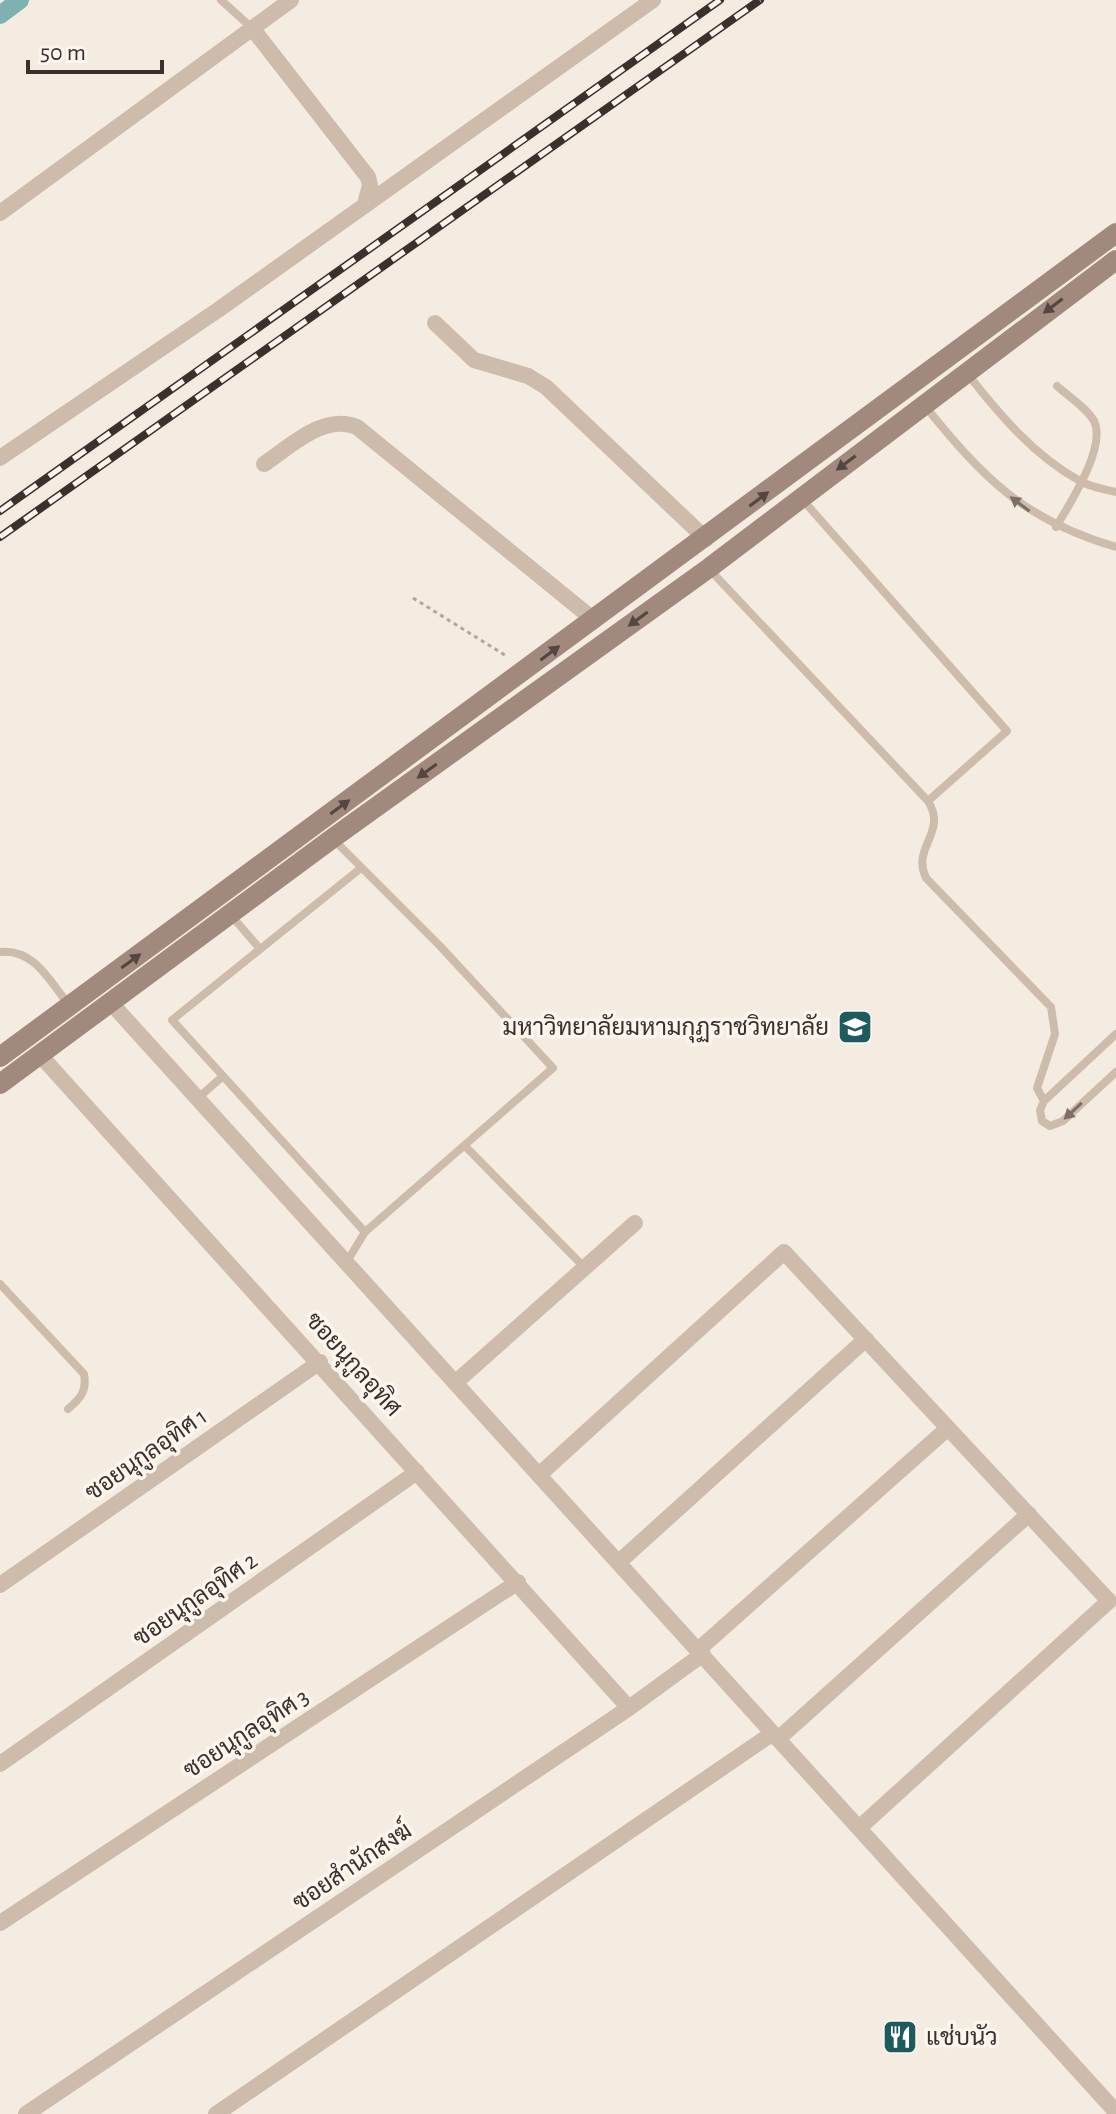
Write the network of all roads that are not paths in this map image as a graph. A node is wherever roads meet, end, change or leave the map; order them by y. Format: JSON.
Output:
{"nodes":[{"id":1,"x":221,"y":0,"type":"edge"},
{"id":2,"x":291,"y":0,"type":"edge"},
{"id":3,"x":653,"y":0,"type":"edge"},
{"id":4,"x":252,"y":28,"type":"junction"},
{"id":5,"x":365,"y":204,"type":"junction"},
{"id":6,"x":0,"y":213,"type":"edge"},
{"id":7,"x":1116,"y":233,"type":"edge"},
{"id":8,"x":1116,"y":260,"type":"edge"},
{"id":9,"x":435,"y":323,"type":"dead end"},
{"id":10,"x":959,"y":364,"type":"junction"},
{"id":11,"x":1057,"y":386,"type":"dead end"},
{"id":12,"x":909,"y":387,"type":"junction"},
{"id":13,"x":923,"y":404,"type":"junction"},
{"id":14,"x":0,"y":458,"type":"edge"},
{"id":15,"x":264,"y":464,"type":"dead end"},
{"id":16,"x":1082,"y":483,"type":"junction"},
{"id":17,"x":1116,"y":492,"type":"edge"},
{"id":18,"x":800,"y":498,"type":"junction"},
{"id":19,"x":1056,"y":527,"type":"junction"},
{"id":20,"x":706,"y":539,"type":"junction"},
{"id":21,"x":1116,"y":547,"type":"edge"},
{"id":22,"x":709,"y":568,"type":"junction"},
{"id":23,"x":594,"y":620,"type":"junction"},
{"id":24,"x":928,"y":801,"type":"junction"},
{"id":25,"x":333,"y":838,"type":"junction"},
{"id":26,"x":361,"y":868,"type":"junction"},
{"id":27,"x":230,"y":914,"type":"junction"},
{"id":28,"x":260,"y":949,"type":"junction"},
{"id":29,"x":0,"y":952,"type":"edge"},
{"id":30,"x":97,"y":985,"type":"junction"},
{"id":31,"x":111,"y":1003,"type":"junction"},
{"id":32,"x":70,"y":1005,"type":"junction"},
{"id":33,"x":1116,"y":1034,"type":"edge"},
{"id":34,"x":40,"y":1055,"type":"junction"},
{"id":35,"x":0,"y":1057,"type":"edge"},
{"id":36,"x":1116,"y":1072,"type":"edge"},
{"id":37,"x":223,"y":1076,"type":"junction"},
{"id":38,"x":0,"y":1084,"type":"edge"},
{"id":39,"x":197,"y":1099,"type":"junction"},
{"id":40,"x":1044,"y":1101,"type":"junction"},
{"id":41,"x":466,"y":1147,"type":"junction"},
{"id":42,"x":635,"y":1223,"type":"dead end"},
{"id":43,"x":365,"y":1232,"type":"junction"},
{"id":44,"x":346,"y":1263,"type":"junction"},
{"id":45,"x":585,"y":1268,"type":"junction"},
{"id":46,"x":0,"y":1284,"type":"edge"},
{"id":47,"x":866,"y":1339,"type":"junction"},
{"id":48,"x":320,"y":1362,"type":"junction"},
{"id":49,"x":455,"y":1383,"type":"junction"},
{"id":50,"x":68,"y":1409,"type":"dead end"},
{"id":51,"x":948,"y":1428,"type":"junction"},
{"id":52,"x":417,"y":1472,"type":"junction"},
{"id":53,"x":539,"y":1475,"type":"junction"},
{"id":54,"x":1029,"y":1514,"type":"junction"},
{"id":55,"x":619,"y":1562,"type":"junction"},
{"id":56,"x":518,"y":1582,"type":"junction"},
{"id":57,"x":0,"y":1585,"type":"edge"},
{"id":58,"x":700,"y":1652,"type":"junction"},
{"id":59,"x":629,"y":1708,"type":"junction"},
{"id":60,"x":776,"y":1736,"type":"junction"},
{"id":61,"x":0,"y":1764,"type":"edge"},
{"id":62,"x":859,"y":1828,"type":"junction"},
{"id":63,"x":0,"y":1923,"type":"edge"},
{"id":64,"x":1116,"y":2112,"type":"edge"},
{"id":65,"x":26,"y":2114,"type":"edge"},
{"id":66,"x":216,"y":2114,"type":"edge"}],
"edges":[{"from":1,"to":4,"type":"lane"},
{"from":2,"to":4,"type":"street"},
{"from":3,"to":5,"type":"street"},
{"from":4,"to":5,"type":"street"},
{"from":4,"to":6,"type":"street"},
{"from":5,"to":14,"type":"street"},
{"from":7,"to":10,"type":"main road"},
{"from":8,"to":10,"type":"main road","one_way":true},
{"from":9,"to":20,"type":"street"},
{"from":10,"to":12,"type":"main road"},
{"from":10,"to":13,"type":"main road"},
{"from":10,"to":16,"type":"lane"},
{"from":11,"to":16,"type":"lane"},
{"from":12,"to":13,"type":"main road"},
{"from":20,"to":12,"type":"main road","one_way":true},
{"from":13,"to":18,"type":"main road","one_way":true},
{"from":19,"to":13,"type":"lane","one_way":true},
{"from":15,"to":23,"type":"street"},
{"from":16,"to":17,"type":"lane"},
{"from":16,"to":19,"type":"lane"},
{"from":18,"to":22,"type":"main road"},
{"from":18,"to":24,"type":"lane"},
{"from":19,"to":21,"type":"lane"},
{"from":20,"to":23,"type":"main road"},
{"from":22,"to":24,"type":"lane"},
{"from":22,"to":25,"type":"main road","one_way":true},
{"from":30,"to":23,"type":"main road","one_way":true},
{"from":24,"to":40,"type":"lane"},
{"from":25,"to":26,"type":"lane"},
{"from":25,"to":27,"type":"main road"},
{"from":26,"to":28,"type":"lane"},
{"from":26,"to":41,"type":"lane"},
{"from":27,"to":28,"type":"lane"},
{"from":27,"to":31,"type":"main road"},
{"from":28,"to":37,"type":"lane"},
{"from":29,"to":32,"type":"lane"},
{"from":30,"to":31,"type":"main road"},
{"from":30,"to":32,"type":"main road"},
{"from":31,"to":34,"type":"main road"},
{"from":31,"to":39,"type":"street"},
{"from":32,"to":35,"type":"main road"},
{"from":33,"to":40,"type":"lane"},
{"from":34,"to":38,"type":"main road"},
{"from":34,"to":48,"type":"street","name":"ซอยนุกูลอุทิศ"},
{"from":36,"to":40,"type":"lane","one_way":true},
{"from":37,"to":39,"type":"lane"},
{"from":37,"to":43,"type":"lane"},
{"from":39,"to":44,"type":"street"},
{"from":41,"to":43,"type":"lane"},
{"from":41,"to":45,"type":"lane"},
{"from":42,"to":45,"type":"street"},
{"from":43,"to":44,"type":"lane"},
{"from":44,"to":49,"type":"street"},
{"from":45,"to":49,"type":"street"},
{"from":46,"to":50,"type":"lane"},
{"from":47,"to":51,"type":"street"},
{"from":47,"to":53,"type":"street"},
{"from":47,"to":55,"type":"street"},
{"from":48,"to":52,"type":"street","name":"ซอยนุกูลอุทิศ"},
{"from":48,"to":57,"type":"street","name":"ซอยนุกูลอุทิศ 1"},
{"from":49,"to":53,"type":"street"},
{"from":51,"to":54,"type":"street"},
{"from":51,"to":58,"type":"street","name":"ซอยสำนักสงฆ์"},
{"from":52,"to":56,"type":"street","name":"ซอยนุกูลอุทิศ"},
{"from":52,"to":61,"type":"street","name":"ซอยนุกูลอุทิศ 2"},
{"from":53,"to":55,"type":"street"},
{"from":54,"to":60,"type":"street"},
{"from":54,"to":62,"type":"street"},
{"from":55,"to":58,"type":"street"},
{"from":56,"to":59,"type":"street","name":"ซอยนุกูลอุทิศ"},
{"from":56,"to":63,"type":"street","name":"ซอยนุกูลอุทิศ 3"},
{"from":58,"to":59,"type":"street","name":"ซอยสำนักสงฆ์"},
{"from":58,"to":60,"type":"street"},
{"from":59,"to":65,"type":"street","name":"ซอยสำนักสงฆ์"},
{"from":60,"to":62,"type":"street"},
{"from":60,"to":66,"type":"street"},
{"from":62,"to":64,"type":"street"}]}
